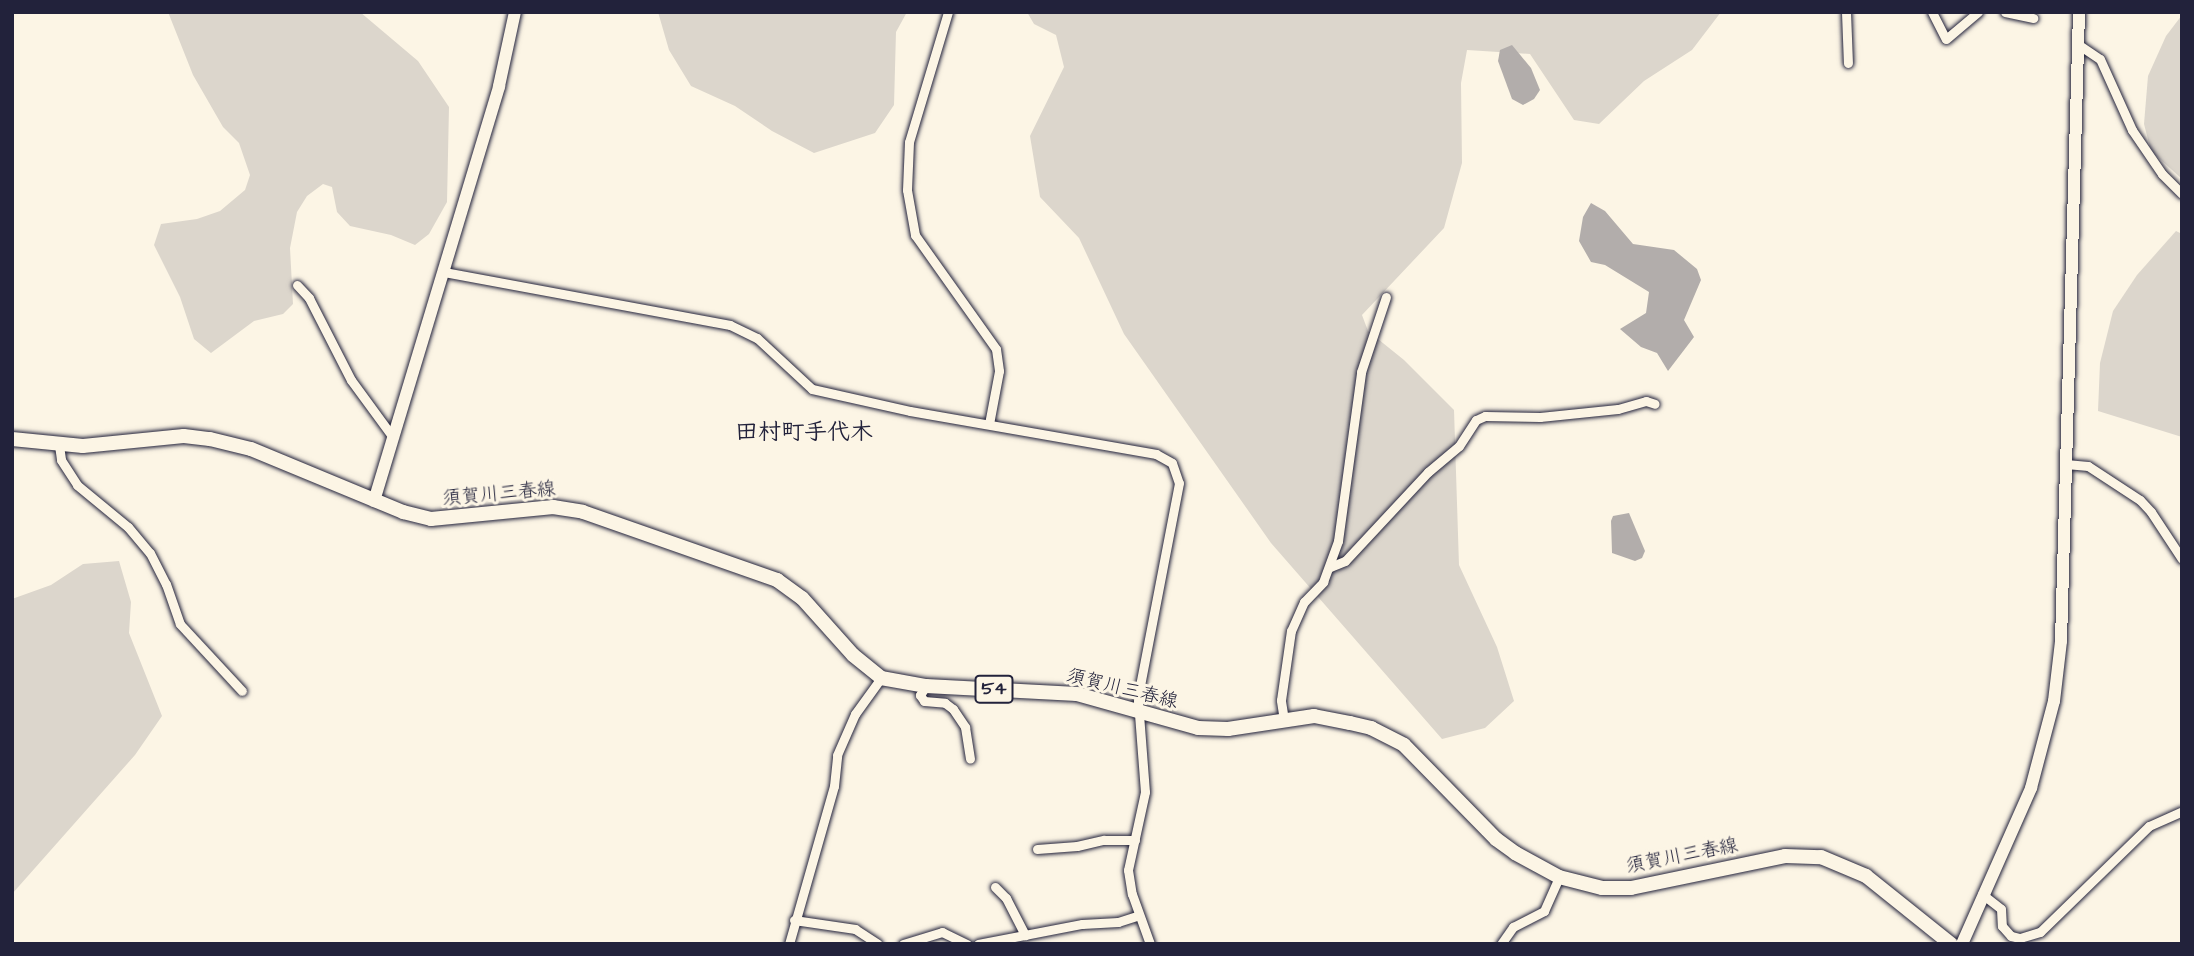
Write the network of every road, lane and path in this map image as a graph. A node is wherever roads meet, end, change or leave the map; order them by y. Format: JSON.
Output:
{"nodes":[{"id":1,"x":515,"y":12,"type":"edge"},
{"id":2,"x":948,"y":12,"type":"edge"},
{"id":3,"x":1846,"y":12,"type":"edge"},
{"id":4,"x":1931,"y":12,"type":"edge"},
{"id":5,"x":1978,"y":12,"type":"edge"},
{"id":6,"x":2005,"y":12,"type":"edge"},
{"id":7,"x":2079,"y":12,"type":"edge"},
{"id":8,"x":2033,"y":18,"type":"dead end"},
{"id":9,"x":2079,"y":45,"type":"junction"},
{"id":10,"x":1849,"y":63,"type":"dead end"},
{"id":11,"x":2182,"y":194,"type":"edge"},
{"id":12,"x":444,"y":272,"type":"junction"},
{"id":13,"x":297,"y":285,"type":"dead end"},
{"id":14,"x":1386,"y":297,"type":"dead end"},
{"id":15,"x":1655,"y":404,"type":"dead end"},
{"id":16,"x":989,"y":425,"type":"junction"},
{"id":17,"x":392,"y":436,"type":"junction"},
{"id":18,"x":12,"y":439,"type":"edge"},
{"id":19,"x":58,"y":445,"type":"junction"},
{"id":20,"x":2066,"y":464,"type":"junction"},
{"id":21,"x":374,"y":500,"type":"junction"},
{"id":22,"x":2182,"y":559,"type":"edge"},
{"id":23,"x":1330,"y":568,"type":"junction"},
{"id":24,"x":881,"y":678,"type":"junction"},
{"id":25,"x":926,"y":686,"type":"junction"},
{"id":26,"x":242,"y":691,"type":"dead end"},
{"id":27,"x":1139,"y":712,"type":"junction"},
{"id":28,"x":1284,"y":720,"type":"junction"},
{"id":29,"x":970,"y":759,"type":"dead end"},
{"id":30,"x":2182,"y":811,"type":"edge"},
{"id":31,"x":1135,"y":840,"type":"junction"},
{"id":32,"x":1037,"y":849,"type":"dead end"},
{"id":33,"x":1559,"y":877,"type":"junction"},
{"id":34,"x":995,"y":887,"type":"dead end"},
{"id":35,"x":1982,"y":894,"type":"junction"},
{"id":36,"x":1139,"y":915,"type":"junction"},
{"id":37,"x":794,"y":920,"type":"junction"},
{"id":38,"x":1028,"y":934,"type":"junction"},
{"id":39,"x":789,"y":944,"type":"edge"},
{"id":40,"x":878,"y":944,"type":"edge"},
{"id":41,"x":903,"y":944,"type":"edge"},
{"id":42,"x":967,"y":944,"type":"edge"},
{"id":43,"x":978,"y":944,"type":"edge"},
{"id":44,"x":1037,"y":944,"type":"edge"},
{"id":45,"x":1150,"y":944,"type":"edge"},
{"id":46,"x":1501,"y":944,"type":"edge"},
{"id":47,"x":1951,"y":944,"type":"edge"},
{"id":48,"x":1962,"y":944,"type":"edge"}],
"edges":[{"from":1,"to":12,"type":"street"},
{"from":2,"to":16,"type":"street"},
{"from":3,"to":10,"type":"street"},
{"from":4,"to":5,"type":"street"},
{"from":6,"to":8,"type":"street"},
{"from":7,"to":9,"type":"street"},
{"from":9,"to":11,"type":"street"},
{"from":9,"to":20,"type":"street"},
{"from":12,"to":16,"type":"street"},
{"from":12,"to":17,"type":"street"},
{"from":13,"to":17,"type":"street"},
{"from":14,"to":23,"type":"street"},
{"from":15,"to":23,"type":"street"},
{"from":16,"to":27,"type":"street"},
{"from":17,"to":21,"type":"street"},
{"from":18,"to":19,"type":"main road","name":"須賀川三春線","number":"54"},
{"from":19,"to":21,"type":"main road","name":"須賀川三春線","number":"54"},
{"from":19,"to":26,"type":"street"},
{"from":20,"to":22,"type":"street"},
{"from":20,"to":35,"type":"street"},
{"from":21,"to":24,"type":"main road","name":"須賀川三春線","number":"54"},
{"from":23,"to":28,"type":"street"},
{"from":24,"to":25,"type":"main road","name":"須賀川三春線","number":"54"},
{"from":24,"to":37,"type":"street"},
{"from":25,"to":27,"type":"main road","name":"須賀川三春線","number":"54"},
{"from":25,"to":29,"type":"street"},
{"from":27,"to":28,"type":"main road","name":"須賀川三春線","number":"54"},
{"from":27,"to":31,"type":"street"},
{"from":28,"to":33,"type":"main road","name":"須賀川三春線","number":"54"},
{"from":30,"to":35,"type":"street"},
{"from":31,"to":32,"type":"street"},
{"from":31,"to":36,"type":"street"},
{"from":33,"to":46,"type":"street"},
{"from":33,"to":47,"type":"main road","name":"須賀川三春線","number":"54"},
{"from":34,"to":38,"type":"street"},
{"from":35,"to":48,"type":"street"},
{"from":36,"to":38,"type":"street"},
{"from":36,"to":45,"type":"street"},
{"from":37,"to":39,"type":"street"},
{"from":37,"to":40,"type":"street"},
{"from":38,"to":43,"type":"street"},
{"from":38,"to":44,"type":"street"},
{"from":41,"to":42,"type":"street"}]}
